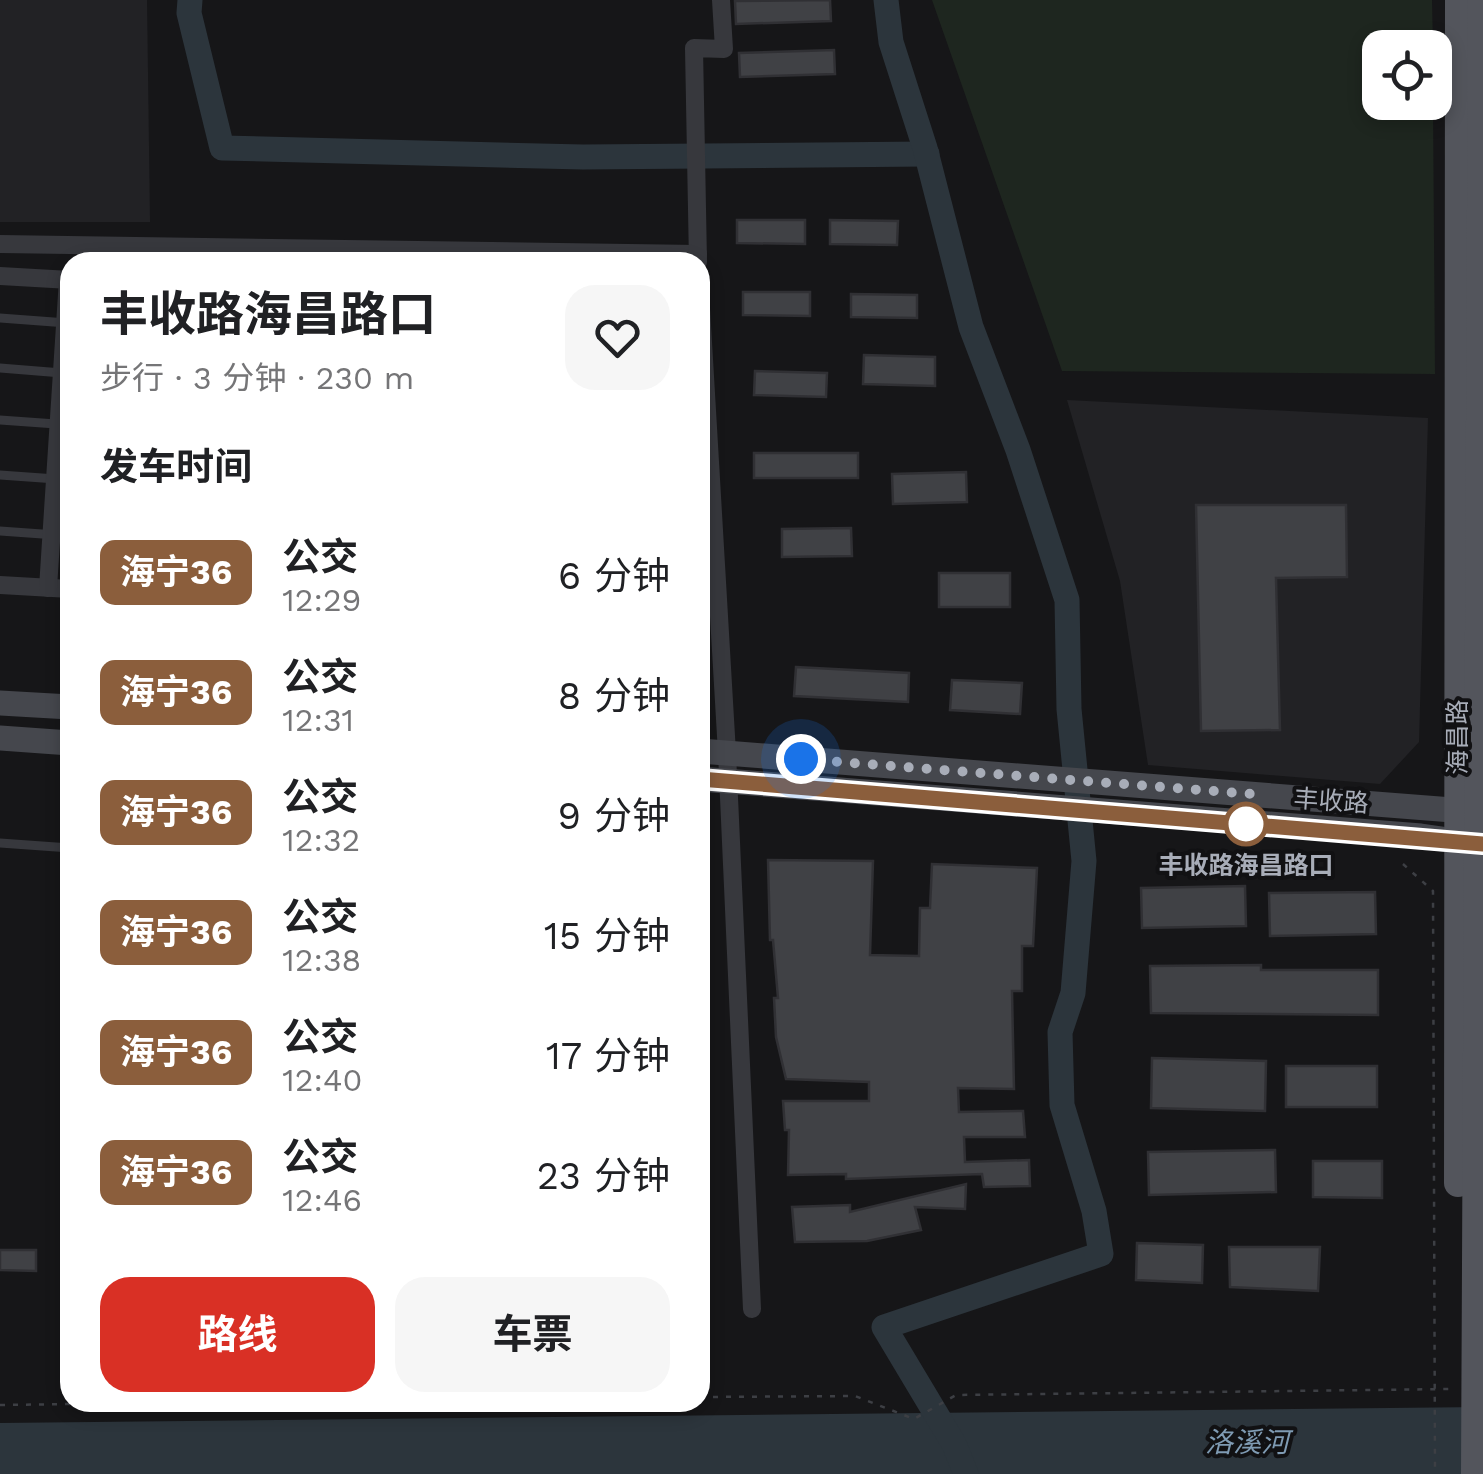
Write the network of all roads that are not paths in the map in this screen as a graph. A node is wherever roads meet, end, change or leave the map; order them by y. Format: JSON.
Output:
{"nodes":[{"id":1,"x":721,"y":0,"type":"edge"},
{"id":2,"x":1459,"y":0,"type":"edge"},
{"id":3,"x":1482,"y":0,"type":"edge"},
{"id":4,"x":0,"y":244,"type":"edge"},
{"id":5,"x":179,"y":252,"type":"edge"},
{"id":6,"x":698,"y":252,"type":"edge"},
{"id":7,"x":0,"y":276,"type":"edge"},
{"id":8,"x":60,"y":279,"type":"edge"},
{"id":9,"x":0,"y":318,"type":"edge"},
{"id":10,"x":60,"y":322,"type":"edge"},
{"id":11,"x":0,"y":368,"type":"edge"},
{"id":12,"x":60,"y":373,"type":"edge"},
{"id":13,"x":0,"y":420,"type":"edge"},
{"id":14,"x":60,"y":425,"type":"edge"},
{"id":15,"x":0,"y":476,"type":"edge"},
{"id":16,"x":60,"y":479,"type":"edge"},
{"id":17,"x":0,"y":531,"type":"edge"},
{"id":18,"x":60,"y":535,"type":"edge"},
{"id":19,"x":710,"y":535,"type":"edge"},
{"id":20,"x":60,"y":539,"type":"edge"},
{"id":21,"x":0,"y":585,"type":"edge"},
{"id":22,"x":48,"y":588,"type":"junction"},
{"id":23,"x":60,"y":589,"type":"edge"},
{"id":24,"x":0,"y":703,"type":"edge"},
{"id":25,"x":60,"y":706,"type":"edge"},
{"id":26,"x":0,"y":738,"type":"edge"},
{"id":27,"x":60,"y":742,"type":"edge"},
{"id":28,"x":710,"y":752,"type":"edge"},
{"id":29,"x":727,"y":754,"type":"junction"},
{"id":30,"x":710,"y":779,"type":"edge"},
{"id":31,"x":728,"y":780,"type":"junction"},
{"id":32,"x":1473,"y":812,"type":"edge"},
{"id":33,"x":0,"y":842,"type":"edge"},
{"id":34,"x":1473,"y":844,"type":"edge"},
{"id":35,"x":60,"y":847,"type":"edge"},
{"id":36,"x":1480,"y":1103,"type":"edge"},
{"id":37,"x":752,"y":1309,"type":"dead end"},
{"id":38,"x":1466,"y":1328,"type":"junction"},
{"id":39,"x":1458,"y":1474,"type":"edge"},
{"id":40,"x":1475,"y":1474,"type":"edge"}],
"edges":[{"from":1,"to":6,"type":"street"},
{"from":2,"to":32,"type":"main road","name":"海昌路"},
{"from":3,"to":32,"type":"main road","name":"海昌路"},
{"from":4,"to":5,"type":"street"},
{"from":7,"to":8,"type":"street"},
{"from":9,"to":10,"type":"lane"},
{"from":11,"to":12,"type":"lane"},
{"from":13,"to":14,"type":"lane"},
{"from":15,"to":16,"type":"lane"},
{"from":17,"to":18,"type":"lane"},
{"from":19,"to":29,"type":"street"},
{"from":20,"to":22,"type":"street"},
{"from":21,"to":22,"type":"street"},
{"from":22,"to":23,"type":"street"},
{"from":24,"to":25,"type":"main road"},
{"from":26,"to":27,"type":"main road"},
{"from":28,"to":29,"type":"main road","name":"丰收路"},
{"from":29,"to":31,"type":"street"},
{"from":29,"to":32,"type":"main road","name":"丰收路"},
{"from":30,"to":31,"type":"main road","name":"丰收路"},
{"from":31,"to":34,"type":"main road","name":"丰收路"},
{"from":31,"to":37,"type":"street"},
{"from":32,"to":34,"type":"main road","name":"海昌路"},
{"from":33,"to":35,"type":"lane"},
{"from":34,"to":36,"type":"main road","name":"海昌路"},
{"from":34,"to":38,"type":"main road","name":"海昌路"},
{"from":36,"to":38,"type":"main road","name":"海昌路"},
{"from":38,"to":39,"type":"main road","name":"海昌路"},
{"from":38,"to":40,"type":"main road","name":"海昌路"}]}
